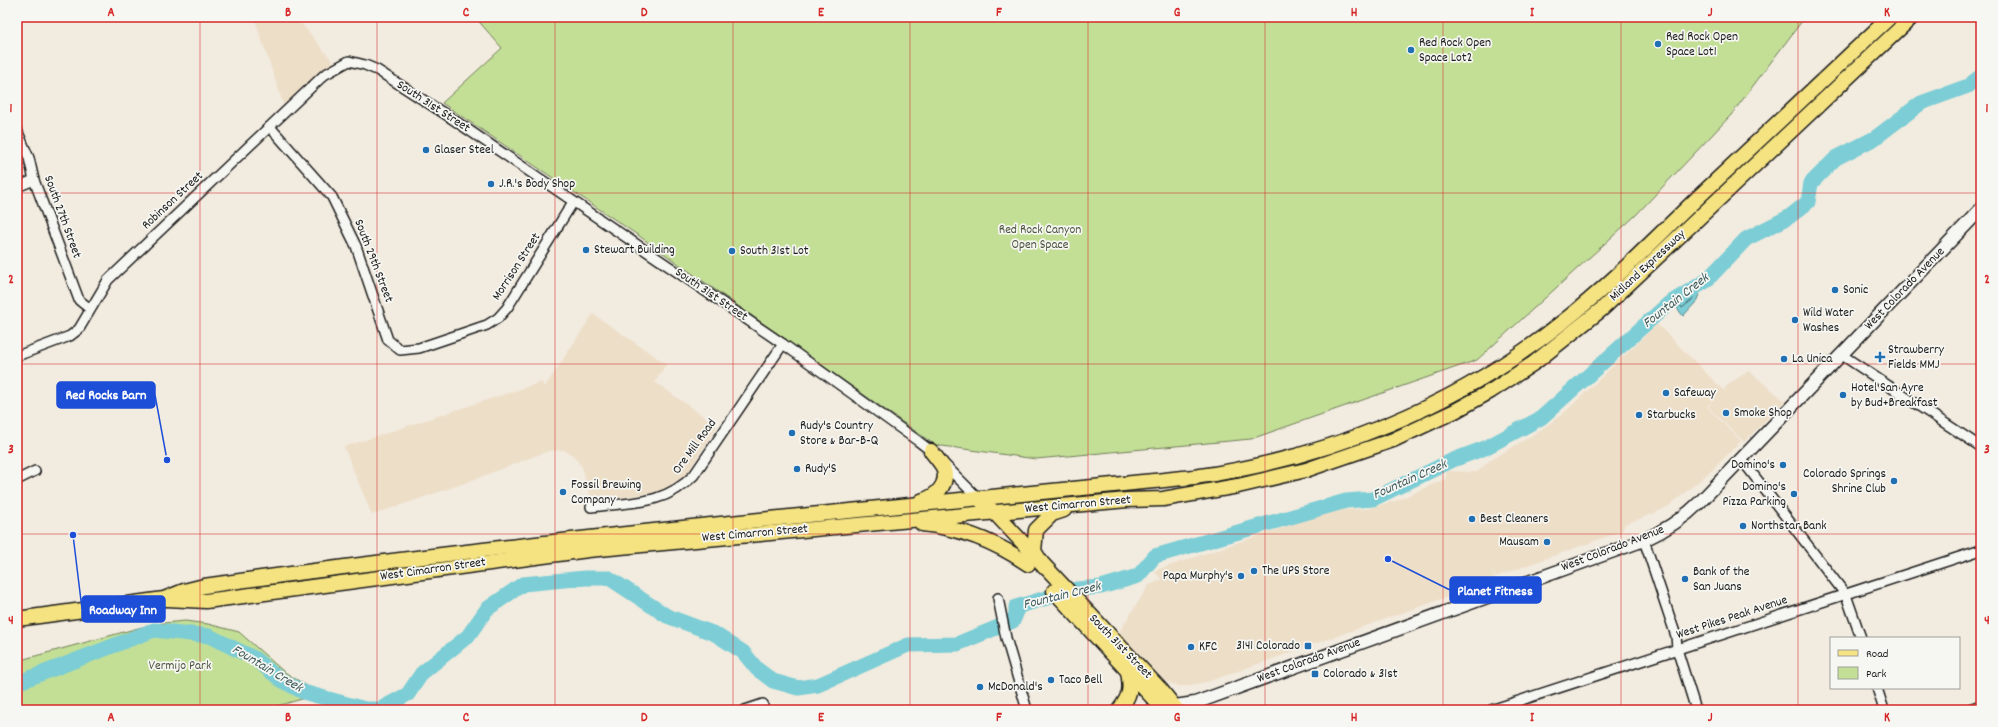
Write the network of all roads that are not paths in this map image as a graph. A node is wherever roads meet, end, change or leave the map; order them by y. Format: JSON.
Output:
{"nodes":[{"id":1,"x":1890,"y":17,"type":"edge"},
{"id":2,"x":1912,"y":17,"type":"edge"},
{"id":3,"x":349,"y":61,"type":"joint"},
{"id":4,"x":270,"y":127,"type":"junction"},
{"id":5,"x":17,"y":130,"type":"edge"},
{"id":6,"x":34,"y":180,"type":"junction"},
{"id":7,"x":17,"y":187,"type":"edge"},
{"id":8,"x":573,"y":202,"type":"junction"},
{"id":9,"x":1981,"y":209,"type":"edge"},
{"id":10,"x":90,"y":309,"type":"junction"},
{"id":11,"x":783,"y":344,"type":"junction"},
{"id":12,"x":400,"y":350,"type":"joint"},
{"id":13,"x":1842,"y":355,"type":"junction"},
{"id":14,"x":17,"y":356,"type":"edge"},
{"id":15,"x":1338,"y":443,"type":"joint"},
{"id":16,"x":1981,"y":447,"type":"edge"},
{"id":17,"x":931,"y":451,"type":"junction"},
{"id":18,"x":1344,"y":458,"type":"joint"},
{"id":19,"x":1742,"y":460,"type":"junction"},
{"id":20,"x":35,"y":471,"type":"dead end"},
{"id":21,"x":17,"y":480,"type":"edge"},
{"id":22,"x":978,"y":498,"type":"junction"},
{"id":23,"x":1127,"y":500,"type":"junction"},
{"id":24,"x":910,"y":505,"type":"junction"},
{"id":25,"x":590,"y":507,"type":"dead end"},
{"id":26,"x":988,"y":512,"type":"junction"},
{"id":27,"x":894,"y":521,"type":"junction"},
{"id":28,"x":1644,"y":540,"type":"junction"},
{"id":29,"x":1981,"y":550,"type":"edge"},
{"id":30,"x":1028,"y":564,"type":"junction"},
{"id":31,"x":1044,"y":567,"type":"junction"},
{"id":32,"x":1051,"y":581,"type":"junction"},
{"id":33,"x":1846,"y":595,"type":"junction"},
{"id":34,"x":164,"y":598,"type":"junction"},
{"id":35,"x":998,"y":598,"type":"dead end"},
{"id":36,"x":1076,"y":607,"type":"junction"},
{"id":37,"x":17,"y":619,"type":"edge"},
{"id":38,"x":1861,"y":637,"type":"edge"},
{"id":39,"x":1677,"y":649,"type":"junction"},
{"id":40,"x":1128,"y":671,"type":"junction"},
{"id":41,"x":1877,"y":689,"type":"edge"},
{"id":42,"x":763,"y":704,"type":"dead end"},
{"id":43,"x":1981,"y":705,"type":"edge"},
{"id":44,"x":1168,"y":709,"type":"edge"},
{"id":45,"x":745,"y":710,"type":"edge"},
{"id":46,"x":1028,"y":710,"type":"edge"},
{"id":47,"x":1119,"y":710,"type":"edge"},
{"id":48,"x":1491,"y":710,"type":"edge"},
{"id":49,"x":1696,"y":710,"type":"edge"},
{"id":50,"x":1884,"y":710,"type":"edge"},
{"id":51,"x":1967,"y":710,"type":"edge"}],
"edges":[{"from":1,"to":15,"type":"main road","name":"Midland Expressway"},
{"from":2,"to":18,"type":"main road","name":"Midland Expressway"},
{"from":3,"to":4,"type":"street","name":"Robinson Street"},
{"from":3,"to":8,"type":"street","name":"South 31st Street"},
{"from":4,"to":10,"type":"street","name":"Robinson Street"},
{"from":4,"to":12,"type":"street","name":"South 29th Street"},
{"from":5,"to":6,"type":"street","name":"South 27th Street"},
{"from":6,"to":7,"type":"street"},
{"from":6,"to":10,"type":"street","name":"South 27th Street"},
{"from":8,"to":11,"type":"street","name":"South 31st Street"},
{"from":8,"to":12,"type":"street","name":"Morrison Street"},
{"from":9,"to":13,"type":"main road","name":"West Colorado Avenue"},
{"from":10,"to":14,"type":"street","name":"Robinson Street"},
{"from":11,"to":17,"type":"street","name":"South 31st Street"},
{"from":11,"to":25,"type":"street","name":"Ore Mill Road"},
{"from":13,"to":16,"type":"street"},
{"from":13,"to":19,"type":"main road","name":"West Colorado Avenue"},
{"from":15,"to":22,"type":"main road","name":"West Cimarron Street"},
{"from":17,"to":22,"type":"street","name":"South 31st Street"},
{"from":17,"to":24,"type":"main road"},
{"from":18,"to":23,"type":"main road","name":"West Cimarron Street"},
{"from":19,"to":28,"type":"main road","name":"West Colorado Avenue"},
{"from":19,"to":33,"type":"street"},
{"from":20,"to":21,"type":"street"},
{"from":22,"to":24,"type":"main road","name":"West Cimarron Street"},
{"from":22,"to":26,"type":"main road","name":"South 31st Street"},
{"from":23,"to":26,"type":"main road","name":"West Cimarron Street"},
{"from":23,"to":31,"type":"main road"},
{"from":24,"to":34,"type":"main road","name":"West Cimarron Street"},
{"from":26,"to":27,"type":"main road","name":"West Cimarron Street"},
{"from":26,"to":30,"type":"main road","name":"South 31st Street"},
{"from":26,"to":31,"type":"main road","name":"South 31st Street"},
{"from":27,"to":30,"type":"main road"},
{"from":27,"to":34,"type":"main road","name":"West Cimarron Street"},
{"from":28,"to":39,"type":"street"},
{"from":28,"to":44,"type":"main road","name":"West Colorado Avenue"},
{"from":29,"to":33,"type":"street","name":"West Pikes Peak Avenue"},
{"from":30,"to":32,"type":"main road","name":"South 31st Street"},
{"from":31,"to":32,"type":"main road","name":"South 31st Street"},
{"from":32,"to":36,"type":"main road","name":"South 31st Street"},
{"from":33,"to":38,"type":"street"},
{"from":33,"to":39,"type":"street","name":"West Pikes Peak Avenue"},
{"from":34,"to":37,"type":"main road","name":"West Cimarron Street"},
{"from":35,"to":46,"type":"street"},
{"from":36,"to":40,"type":"main road","name":"South 31st Street"},
{"from":36,"to":44,"type":"main road","name":"South 31st Street"},
{"from":39,"to":48,"type":"street","name":"West Pikes Peak Avenue"},
{"from":39,"to":49,"type":"street"},
{"from":40,"to":44,"type":"main road","name":"South 31st Street"},
{"from":40,"to":47,"type":"main road"},
{"from":41,"to":50,"type":"street"},
{"from":42,"to":45,"type":"street"},
{"from":43,"to":51,"type":"street"}]}
